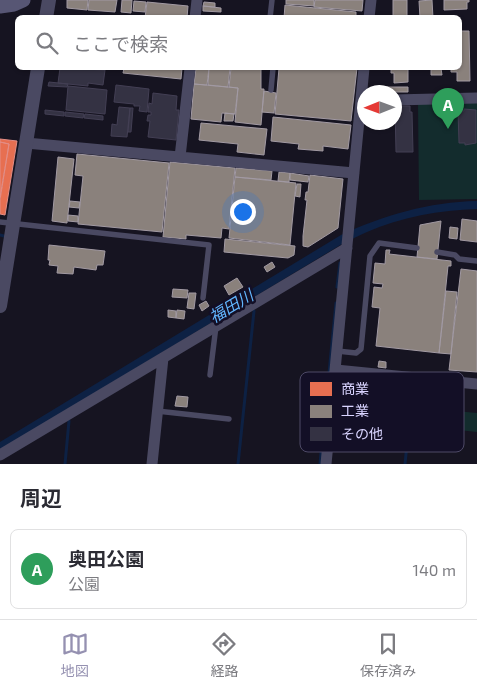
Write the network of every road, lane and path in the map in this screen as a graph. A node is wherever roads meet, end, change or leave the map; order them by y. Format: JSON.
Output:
{"nodes":[{"id":1,"x":23,"y":0,"type":"edge"},
{"id":2,"x":48,"y":0,"type":"edge"},
{"id":3,"x":197,"y":0,"type":"edge"},
{"id":4,"x":272,"y":0,"type":"edge"},
{"id":5,"x":371,"y":0,"type":"edge"},
{"id":6,"x":0,"y":6,"type":"edge"},
{"id":7,"x":46,"y":15,"type":"edge"},
{"id":8,"x":196,"y":15,"type":"edge"},
{"id":9,"x":270,"y":15,"type":"edge"},
{"id":10,"x":369,"y":15,"type":"edge"},
{"id":11,"x":38,"y":70,"type":"edge"},
{"id":12,"x":190,"y":70,"type":"edge"},
{"id":13,"x":272,"y":70,"type":"edge"},
{"id":14,"x":364,"y":70,"type":"edge"},
{"id":15,"x":363,"y":85,"type":"edge"},
{"id":16,"x":271,"y":90,"type":"dead end"},
{"id":17,"x":477,"y":98,"type":"edge"},
{"id":18,"x":402,"y":100,"type":"edge"},
{"id":19,"x":359,"y":130,"type":"edge"},
{"id":20,"x":26,"y":143,"type":"junction"},
{"id":21,"x":180,"y":157,"type":"junction"},
{"id":22,"x":354,"y":173,"type":"junction"},
{"id":23,"x":7,"y":223,"type":"edge"},
{"id":24,"x":347,"y":247,"type":"junction"},
{"id":25,"x":417,"y":248,"type":"dead end"},
{"id":26,"x":437,"y":252,"type":"dead end"},
{"id":27,"x":477,"y":261,"type":"edge"},
{"id":28,"x":3,"y":266,"type":"edge"},
{"id":29,"x":203,"y":298,"type":"dead end"},
{"id":30,"x":0,"y":306,"type":"edge"},
{"id":31,"x":216,"y":326,"type":"junction"},
{"id":32,"x":338,"y":351,"type":"junction"},
{"id":33,"x":163,"y":358,"type":"junction"},
{"id":34,"x":336,"y":370,"type":"joint"},
{"id":35,"x":356,"y":372,"type":"edge"},
{"id":36,"x":210,"y":375,"type":"dead end"},
{"id":37,"x":464,"y":383,"type":"edge"},
{"id":38,"x":477,"y":384,"type":"edge"},
{"id":39,"x":157,"y":411,"type":"junction"},
{"id":40,"x":228,"y":419,"type":"dead end"},
{"id":41,"x":0,"y":455,"type":"edge"},
{"id":42,"x":152,"y":464,"type":"edge"}],
"edges":[{"from":1,"to":6,"type":"main road"},
{"from":2,"to":7,"type":"street"},
{"from":3,"to":8,"type":"street"},
{"from":4,"to":9,"type":"lane"},
{"from":5,"to":10,"type":"street"},
{"from":11,"to":20,"type":"street"},
{"from":12,"to":21,"type":"street"},
{"from":13,"to":16,"type":"lane"},
{"from":14,"to":15,"type":"street"},
{"from":17,"to":18,"type":"street"},
{"from":19,"to":22,"type":"street"},
{"from":20,"to":21,"type":"street"},
{"from":20,"to":23,"type":"street"},
{"from":21,"to":22,"type":"street"},
{"from":22,"to":24,"type":"street"},
{"from":23,"to":28,"type":"street"},
{"from":23,"to":29,"type":"lane"},
{"from":24,"to":31,"type":"street"},
{"from":24,"to":32,"type":"street"},
{"from":25,"to":32,"type":"lane"},
{"from":26,"to":27,"type":"lane"},
{"from":28,"to":30,"type":"street"},
{"from":31,"to":33,"type":"street"},
{"from":31,"to":36,"type":"lane"},
{"from":32,"to":34,"type":"street"},
{"from":33,"to":39,"type":"street"},
{"from":33,"to":41,"type":"street"},
{"from":34,"to":35,"type":"street"},
{"from":37,"to":38,"type":"street"},
{"from":39,"to":40,"type":"lane"},
{"from":39,"to":42,"type":"street"}]}
